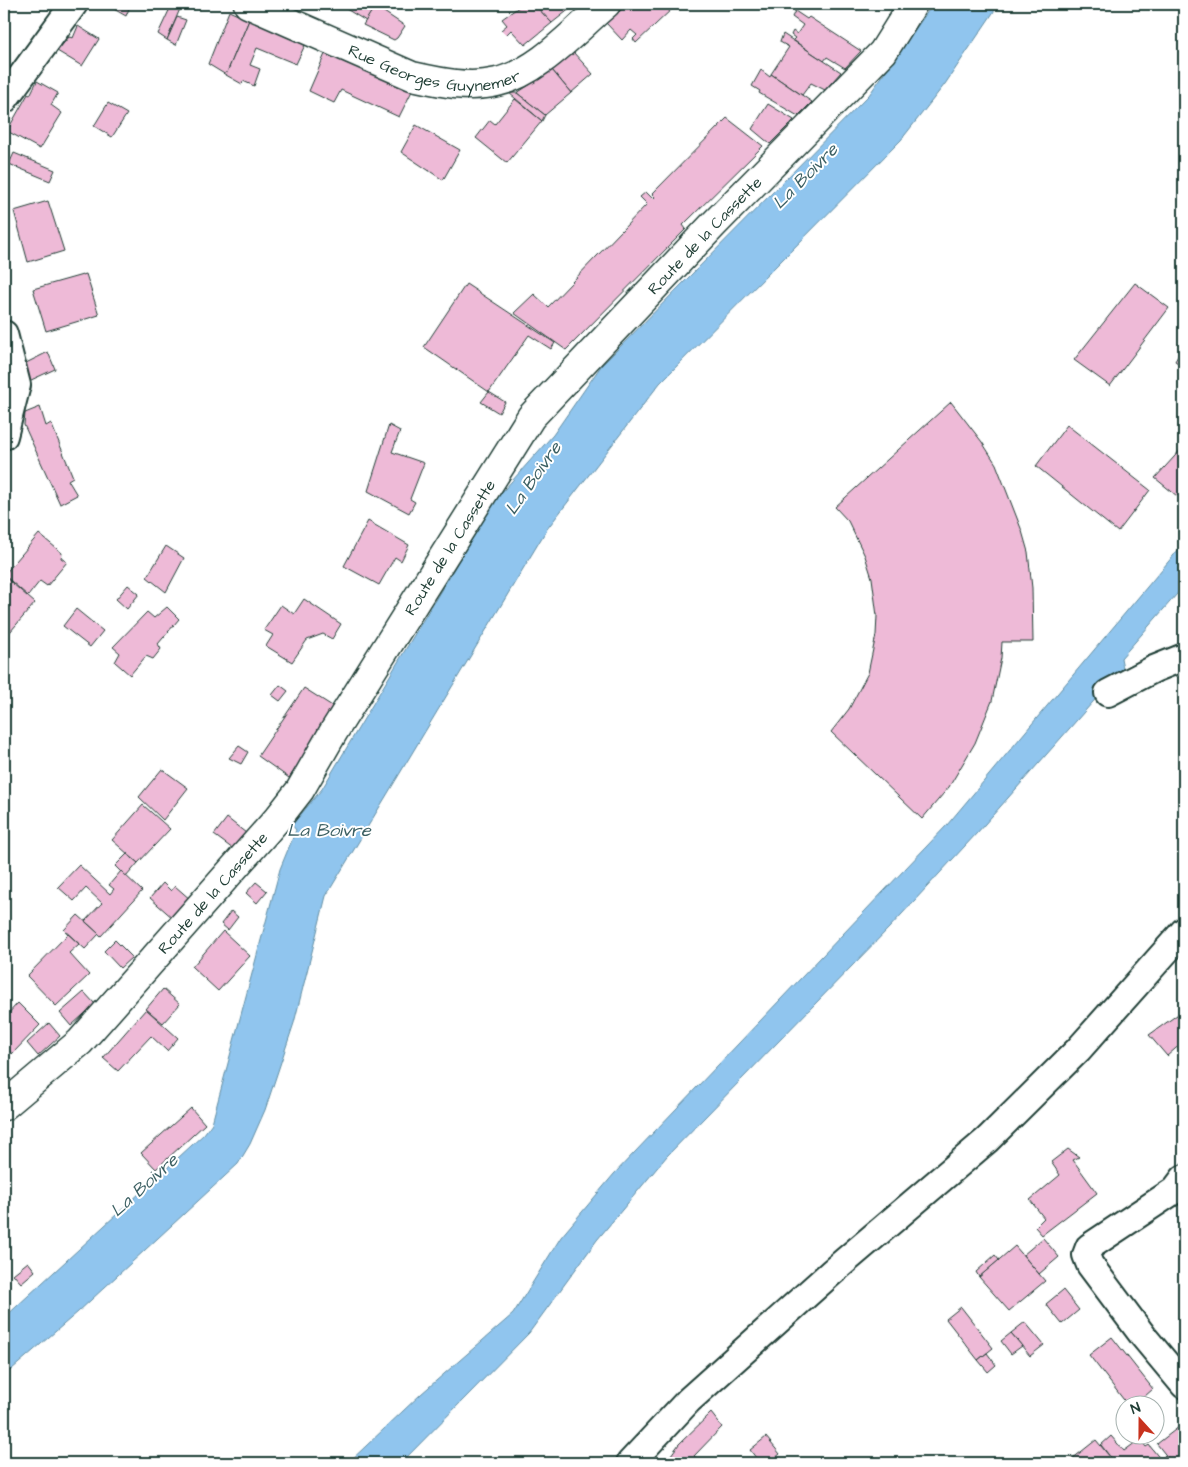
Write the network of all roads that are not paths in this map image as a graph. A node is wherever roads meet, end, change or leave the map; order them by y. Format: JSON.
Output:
{"nodes":[{"id":1,"x":74,"y":4,"type":"edge"},
{"id":2,"x":248,"y":4,"type":"edge"},
{"id":3,"x":606,"y":4,"type":"edge"},
{"id":4,"x":913,"y":4,"type":"edge"},
{"id":5,"x":4,"y":100,"type":"edge"},
{"id":6,"x":4,"y":334,"type":"edge"},
{"id":7,"x":4,"y":436,"type":"edge"},
{"id":8,"x":1184,"y":657,"type":"edge"},
{"id":9,"x":1108,"y":692,"type":"dead end"},
{"id":10,"x":1184,"y":931,"type":"edge"},
{"id":11,"x":4,"y":1106,"type":"edge"},
{"id":12,"x":1184,"y":1178,"type":"edge"},
{"id":13,"x":1184,"y":1385,"type":"edge"},
{"id":14,"x":630,"y":1463,"type":"edge"}],
"edges":[{"from":1,"to":5,"type":"street"},
{"from":2,"to":3,"type":"street","name":"Rue Georges Guynemer"},
{"from":4,"to":11,"type":"street","name":"Route de la Cassette"},
{"from":6,"to":7,"type":"street"},
{"from":8,"to":9,"type":"street"},
{"from":10,"to":14,"type":"street"},
{"from":12,"to":13,"type":"street"}]}
